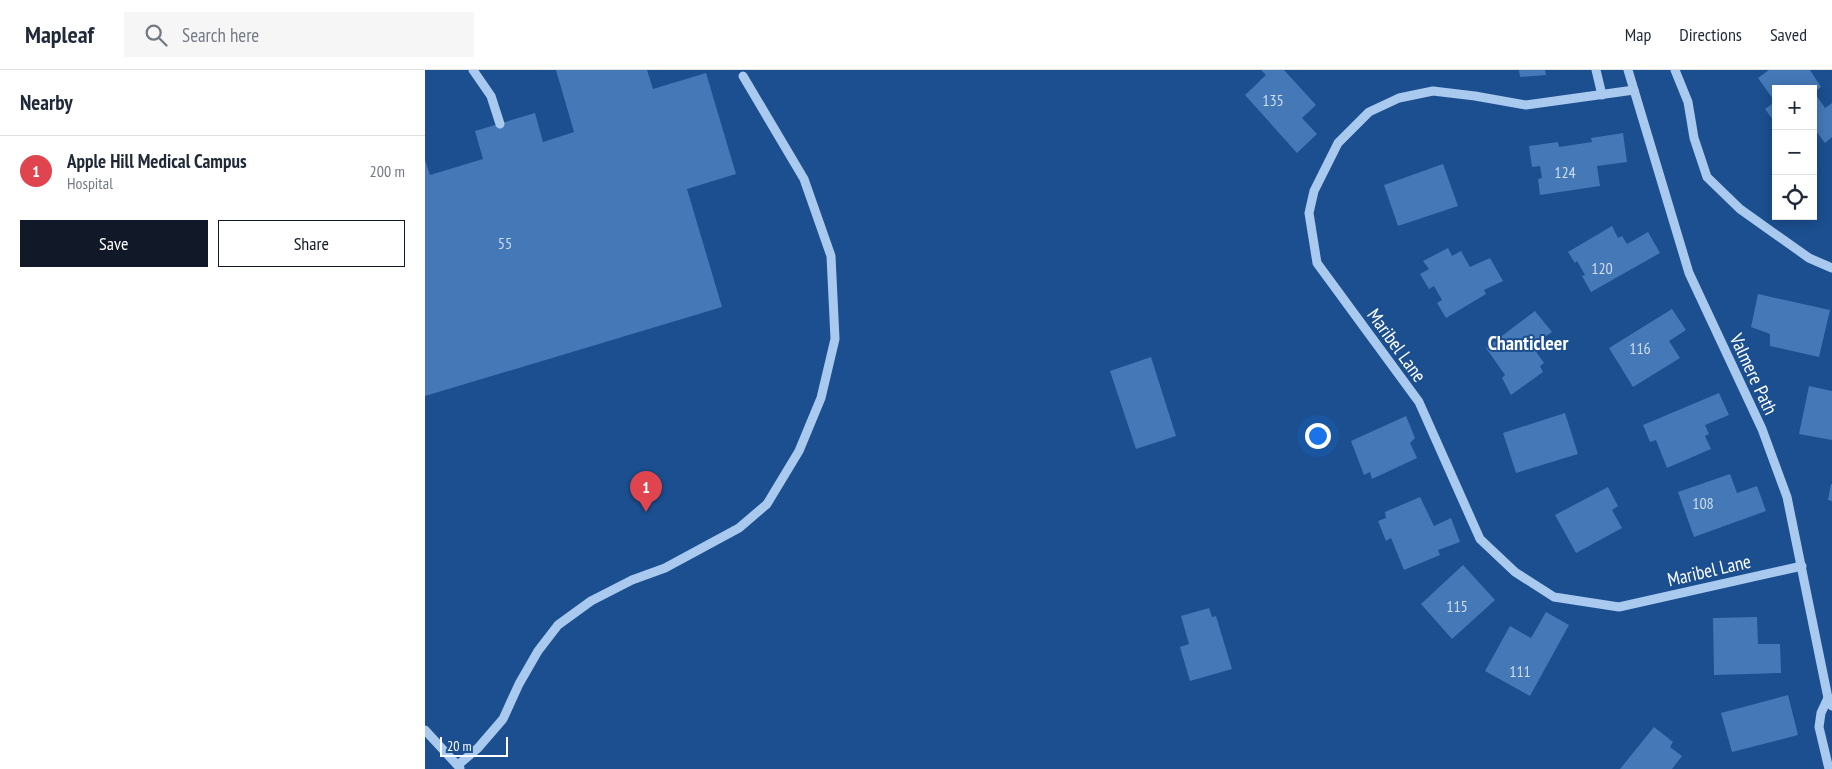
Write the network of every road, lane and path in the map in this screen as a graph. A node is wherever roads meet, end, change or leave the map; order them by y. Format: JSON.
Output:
{"nodes":[{"id":1,"x":473,"y":70,"type":"edge"},
{"id":2,"x":1596,"y":70,"type":"edge"},
{"id":3,"x":1628,"y":70,"type":"edge"},
{"id":4,"x":1675,"y":70,"type":"edge"},
{"id":5,"x":743,"y":76,"type":"dead end"},
{"id":6,"x":1634,"y":90,"type":"junction"},
{"id":7,"x":1603,"y":95,"type":"junction"},
{"id":8,"x":500,"y":124,"type":"dead end"},
{"id":9,"x":1832,"y":268,"type":"edge"},
{"id":10,"x":1802,"y":566,"type":"junction"},
{"id":11,"x":1830,"y":702,"type":"edge"},
{"id":12,"x":425,"y":730,"type":"edge"},
{"id":13,"x":459,"y":767,"type":"edge"},
{"id":14,"x":1829,"y":769,"type":"edge"}],
"edges":[{"from":1,"to":8,"type":"street"},
{"from":2,"to":7,"type":"street"},
{"from":3,"to":6,"type":"street","name":"Valmere Path"},
{"from":4,"to":9,"type":"street"},
{"from":5,"to":13,"type":"street"},
{"from":6,"to":7,"type":"street","name":"Maribel Lane"},
{"from":6,"to":10,"type":"street","name":"Valmere Path"},
{"from":7,"to":10,"type":"street","name":"Maribel Lane"},
{"from":10,"to":11,"type":"street","name":"Valmere Path"},
{"from":11,"to":14,"type":"street","name":"Valmere Path"},
{"from":12,"to":13,"type":"street"}]}
